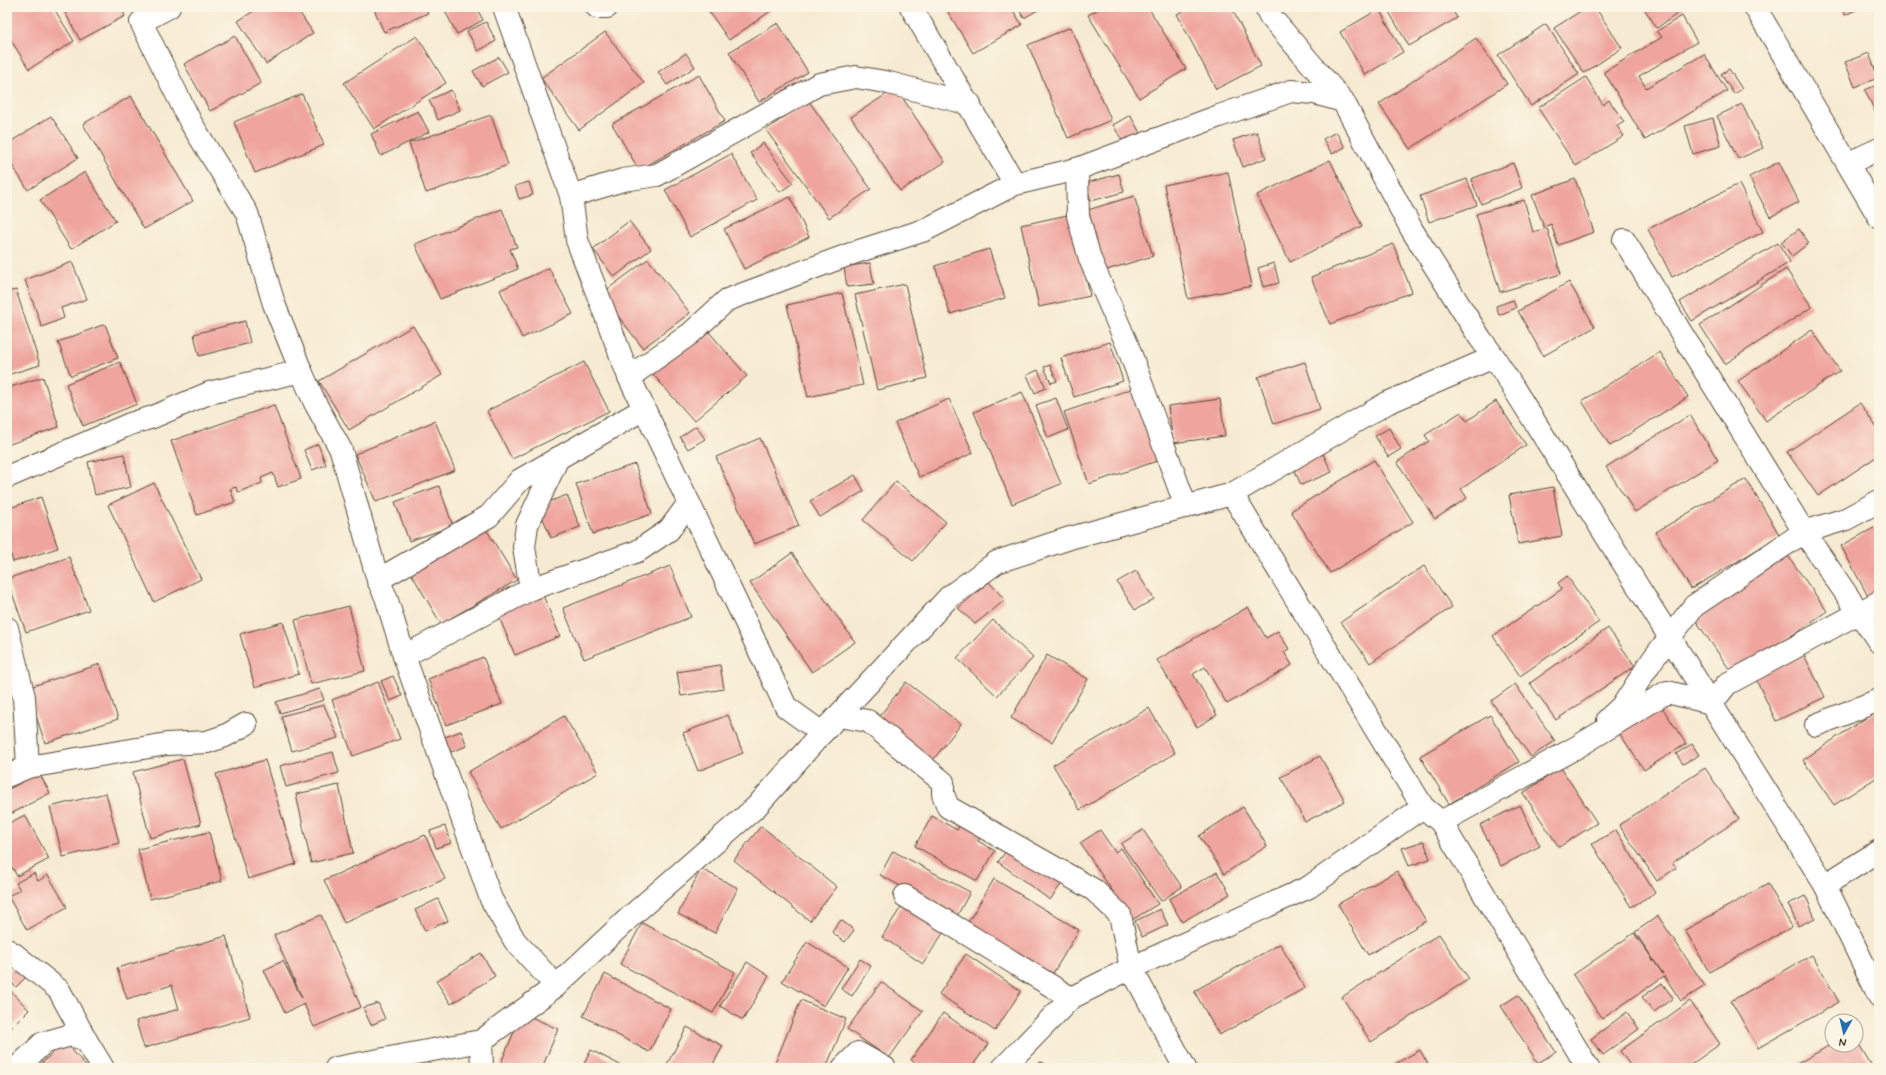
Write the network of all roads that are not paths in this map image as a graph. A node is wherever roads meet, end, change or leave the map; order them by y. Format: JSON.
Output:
{"nodes":[{"id":1,"x":169,"y":7,"type":"edge"},
{"id":2,"x":504,"y":7,"type":"edge"},
{"id":3,"x":597,"y":7,"type":"edge"},
{"id":4,"x":606,"y":7,"type":"edge"},
{"id":5,"x":1266,"y":7,"type":"edge"},
{"id":6,"x":1755,"y":7,"type":"edge"},
{"id":7,"x":915,"y":8,"type":"edge"},
{"id":8,"x":1343,"y":101,"type":"junction"},
{"id":9,"x":970,"y":104,"type":"junction"},
{"id":10,"x":1879,"y":149,"type":"edge"},
{"id":11,"x":1849,"y":163,"type":"junction"},
{"id":12,"x":1077,"y":169,"type":"junction"},
{"id":13,"x":1015,"y":184,"type":"junction"},
{"id":14,"x":571,"y":196,"type":"junction"},
{"id":15,"x":1879,"y":217,"type":"edge"},
{"id":16,"x":1624,"y":240,"type":"dead end"},
{"id":17,"x":1494,"y":357,"type":"junction"},
{"id":18,"x":301,"y":371,"type":"junction"},
{"id":19,"x":629,"y":377,"type":"junction"},
{"id":20,"x":644,"y":408,"type":"junction"},
{"id":21,"x":558,"y":458,"type":"junction"},
{"id":22,"x":7,"y":477,"type":"edge"},
{"id":23,"x":1232,"y":494,"type":"junction"},
{"id":24,"x":1879,"y":501,"type":"edge"},
{"id":25,"x":689,"y":503,"type":"junction"},
{"id":26,"x":1186,"y":507,"type":"junction"},
{"id":27,"x":1804,"y":532,"type":"junction"},
{"id":28,"x":378,"y":580,"type":"junction"},
{"id":29,"x":531,"y":589,"type":"junction"},
{"id":30,"x":1879,"y":602,"type":"edge"},
{"id":31,"x":1860,"y":613,"type":"junction"},
{"id":32,"x":7,"y":628,"type":"edge"},
{"id":33,"x":1668,"y":638,"type":"junction"},
{"id":34,"x":1879,"y":642,"type":"edge"},
{"id":35,"x":404,"y":656,"type":"junction"},
{"id":36,"x":1879,"y":700,"type":"edge"},
{"id":37,"x":1712,"y":703,"type":"junction"},
{"id":38,"x":246,"y":724,"type":"dead end"},
{"id":39,"x":1816,"y":725,"type":"dead end"},
{"id":40,"x":822,"y":733,"type":"junction"},
{"id":41,"x":1577,"y":747,"type":"junction"},
{"id":42,"x":28,"y":767,"type":"junction"},
{"id":43,"x":7,"y":776,"type":"edge"},
{"id":44,"x":1422,"y":807,"type":"junction"},
{"id":45,"x":1441,"y":822,"type":"junction"},
{"id":46,"x":1879,"y":851,"type":"edge"},
{"id":47,"x":1825,"y":885,"type":"junction"},
{"id":48,"x":905,"y":896,"type":"dead end"},
{"id":49,"x":7,"y":950,"type":"edge"},
{"id":50,"x":1131,"y":968,"type":"junction"},
{"id":51,"x":556,"y":986,"type":"junction"},
{"id":52,"x":1879,"y":996,"type":"edge"},
{"id":53,"x":1071,"y":998,"type":"junction"},
{"id":54,"x":86,"y":1040,"type":"junction"},
{"id":55,"x":482,"y":1041,"type":"junction"},
{"id":56,"x":17,"y":1068,"type":"edge"},
{"id":57,"x":103,"y":1068,"type":"edge"},
{"id":58,"x":336,"y":1068,"type":"edge"},
{"id":59,"x":482,"y":1068,"type":"edge"},
{"id":60,"x":843,"y":1068,"type":"edge"},
{"id":61,"x":885,"y":1068,"type":"edge"},
{"id":62,"x":1002,"y":1068,"type":"edge"},
{"id":63,"x":1185,"y":1068,"type":"edge"},
{"id":64,"x":1588,"y":1068,"type":"edge"}],
"edges":[{"from":1,"to":18,"type":"street"},
{"from":2,"to":14,"type":"street"},
{"from":3,"to":4,"type":"street"},
{"from":5,"to":8,"type":"street"},
{"from":6,"to":11,"type":"street"},
{"from":7,"to":9,"type":"street"},
{"from":8,"to":12,"type":"street"},
{"from":8,"to":17,"type":"street"},
{"from":9,"to":13,"type":"street"},
{"from":9,"to":14,"type":"street"},
{"from":10,"to":11,"type":"street"},
{"from":11,"to":15,"type":"street"},
{"from":12,"to":13,"type":"street"},
{"from":12,"to":26,"type":"street"},
{"from":13,"to":19,"type":"street"},
{"from":14,"to":19,"type":"street"},
{"from":16,"to":27,"type":"street"},
{"from":17,"to":23,"type":"street"},
{"from":17,"to":33,"type":"street"},
{"from":18,"to":22,"type":"street"},
{"from":18,"to":28,"type":"street"},
{"from":19,"to":20,"type":"street"},
{"from":20,"to":21,"type":"street"},
{"from":20,"to":25,"type":"street"},
{"from":21,"to":28,"type":"street"},
{"from":21,"to":29,"type":"street"},
{"from":23,"to":26,"type":"street"},
{"from":23,"to":44,"type":"street"},
{"from":24,"to":27,"type":"street"},
{"from":25,"to":29,"type":"street"},
{"from":25,"to":40,"type":"street"},
{"from":26,"to":40,"type":"street"},
{"from":27,"to":31,"type":"street"},
{"from":27,"to":33,"type":"street"},
{"from":28,"to":35,"type":"street"},
{"from":29,"to":35,"type":"street"},
{"from":30,"to":31,"type":"street"},
{"from":31,"to":34,"type":"street"},
{"from":31,"to":37,"type":"street"},
{"from":32,"to":42,"type":"street"},
{"from":33,"to":37,"type":"street"},
{"from":33,"to":41,"type":"street"},
{"from":35,"to":51,"type":"street"},
{"from":36,"to":39,"type":"street"},
{"from":37,"to":41,"type":"street"},
{"from":37,"to":47,"type":"street"},
{"from":38,"to":42,"type":"street"},
{"from":40,"to":50,"type":"street"},
{"from":40,"to":51,"type":"street"},
{"from":41,"to":45,"type":"street"},
{"from":42,"to":43,"type":"street"},
{"from":44,"to":45,"type":"street"},
{"from":44,"to":50,"type":"street"},
{"from":45,"to":64,"type":"street"},
{"from":46,"to":47,"type":"street"},
{"from":47,"to":52,"type":"street"},
{"from":48,"to":53,"type":"street"},
{"from":49,"to":54,"type":"street"},
{"from":50,"to":53,"type":"street"},
{"from":50,"to":63,"type":"street"},
{"from":51,"to":55,"type":"street"},
{"from":53,"to":62,"type":"street"},
{"from":54,"to":56,"type":"street"},
{"from":54,"to":57,"type":"street"},
{"from":55,"to":58,"type":"street"},
{"from":55,"to":59,"type":"street"},
{"from":60,"to":61,"type":"street"}]}
